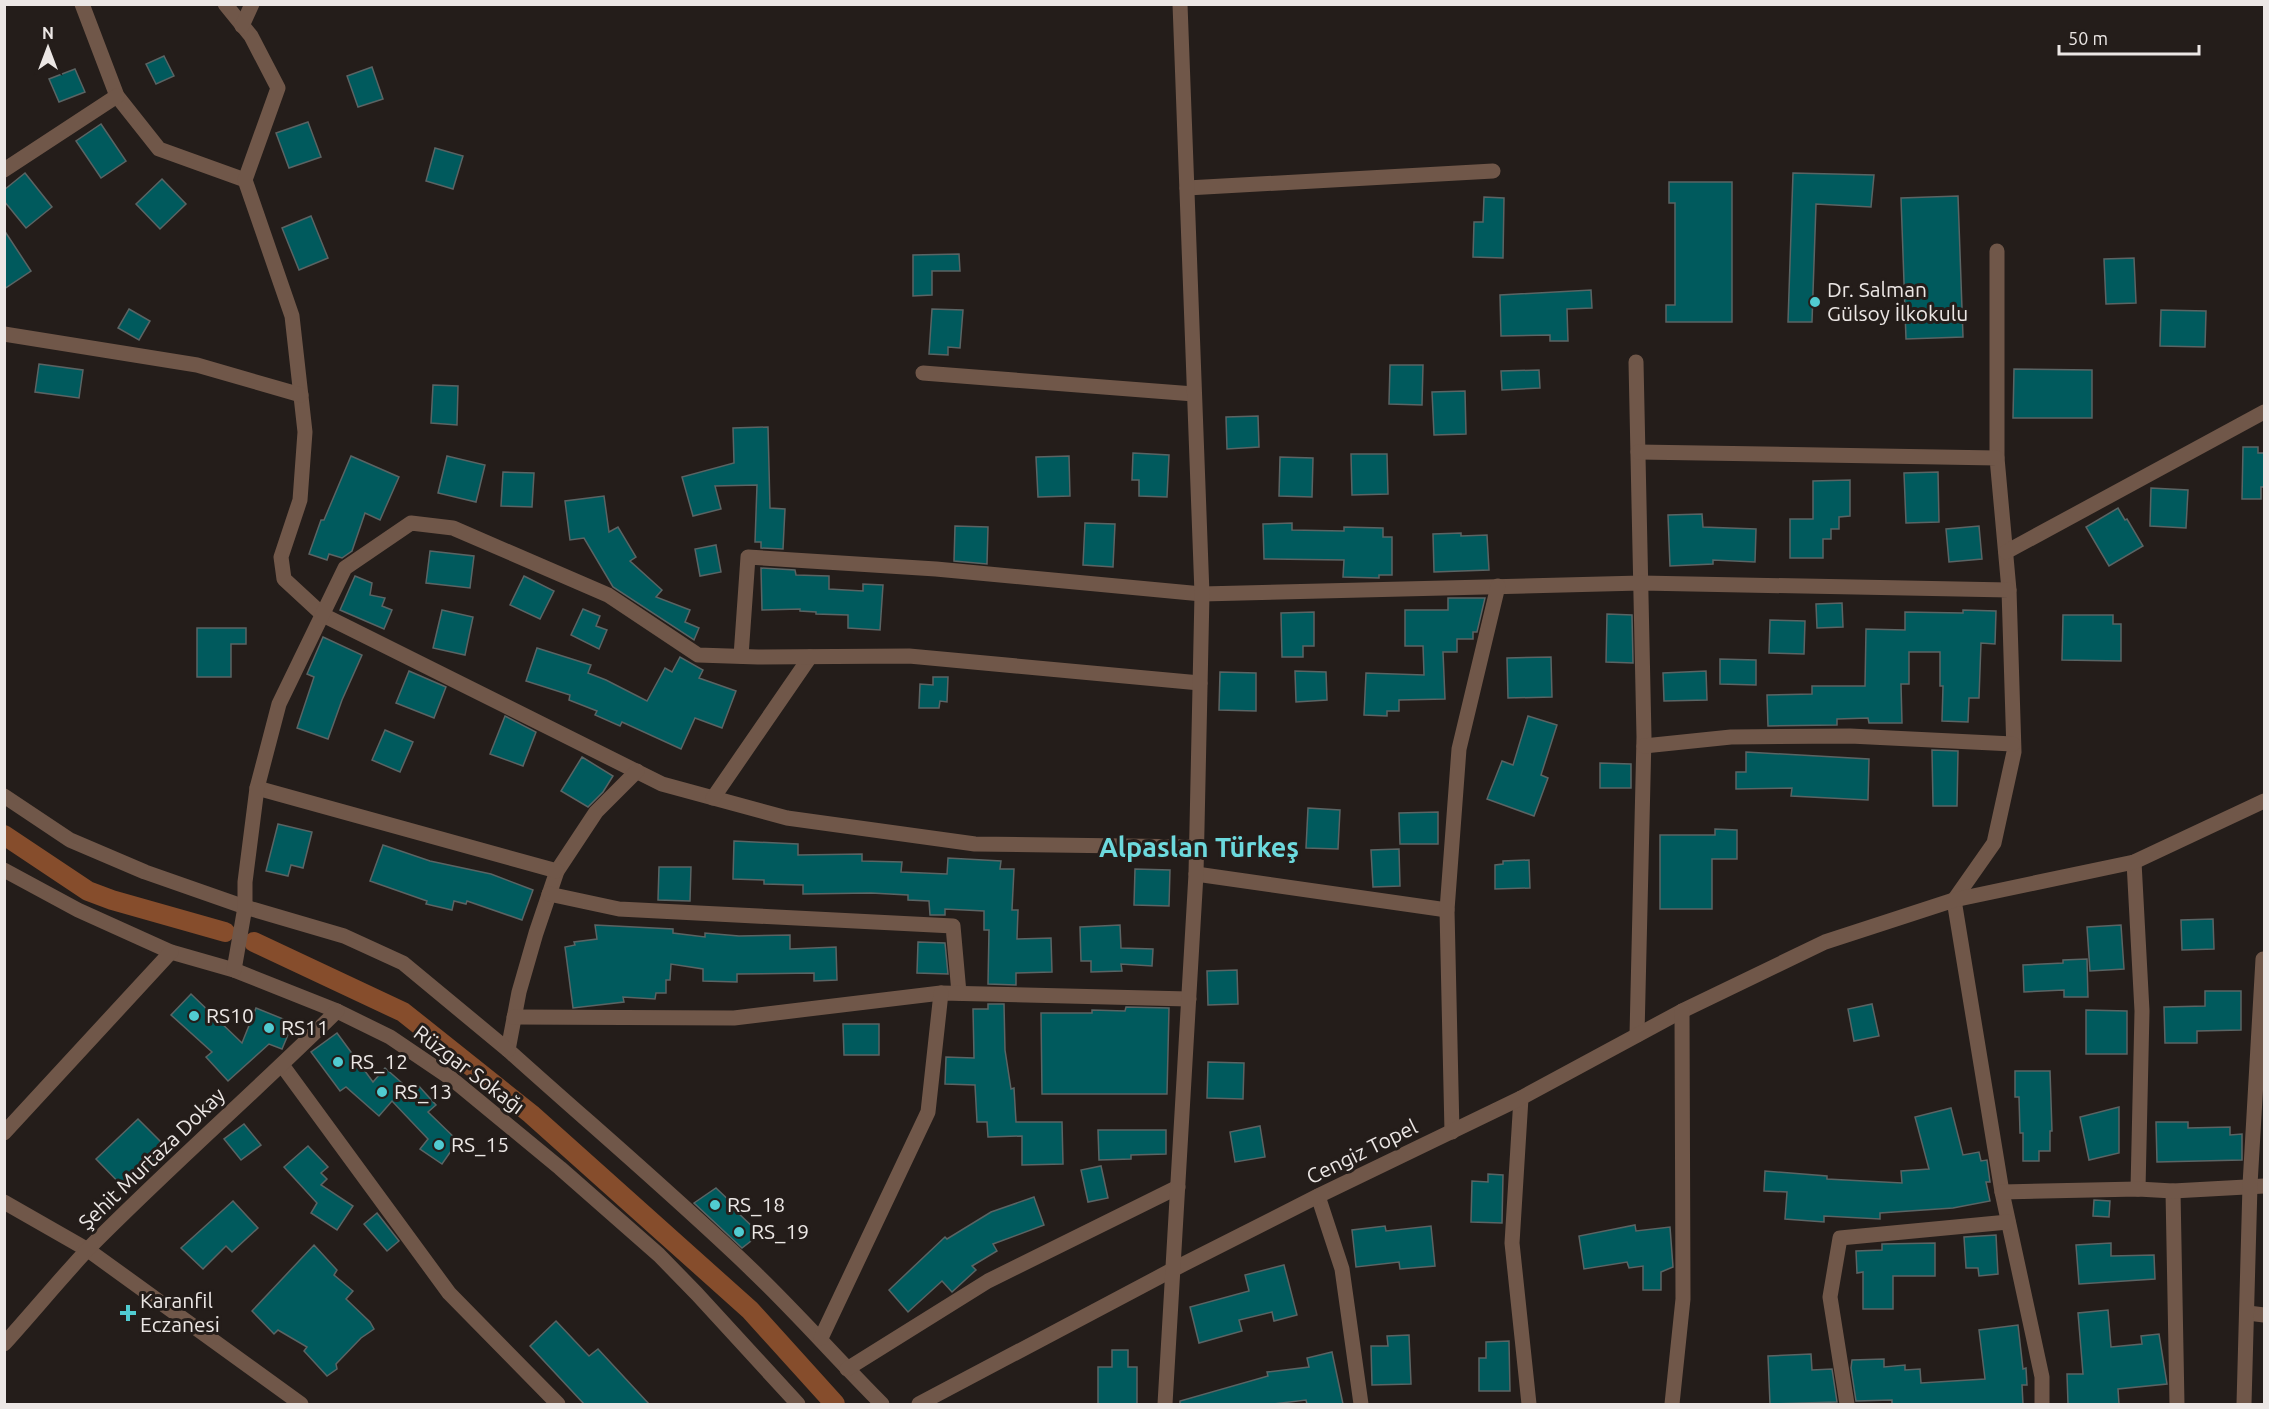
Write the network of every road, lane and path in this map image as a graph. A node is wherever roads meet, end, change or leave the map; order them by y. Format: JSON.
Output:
{"nodes":[{"id":1,"x":82,"y":4,"type":"edge"},
{"id":2,"x":225,"y":4,"type":"edge"},
{"id":3,"x":252,"y":4,"type":"edge"},
{"id":4,"x":1180,"y":4,"type":"edge"},
{"id":5,"x":243,"y":26,"type":"junction"},
{"id":6,"x":117,"y":96,"type":"junction"},
{"id":7,"x":4,"y":170,"type":"edge"},
{"id":8,"x":1493,"y":171,"type":"dead end"},
{"id":9,"x":245,"y":180,"type":"junction"},
{"id":10,"x":1187,"y":188,"type":"junction"},
{"id":11,"x":1997,"y":251,"type":"dead end"},
{"id":12,"x":4,"y":334,"type":"edge"},
{"id":13,"x":1636,"y":362,"type":"dead end"},
{"id":14,"x":923,"y":373,"type":"dead end"},
{"id":15,"x":1194,"y":394,"type":"junction"},
{"id":16,"x":301,"y":395,"type":"junction"},
{"id":17,"x":2265,"y":412,"type":"edge"},
{"id":18,"x":1638,"y":452,"type":"junction"},
{"id":19,"x":1997,"y":458,"type":"junction"},
{"id":20,"x":2006,"y":552,"type":"junction"},
{"id":21,"x":1641,"y":583,"type":"junction"},
{"id":22,"x":1498,"y":586,"type":"junction"},
{"id":23,"x":2009,"y":590,"type":"junction"},
{"id":24,"x":1202,"y":594,"type":"junction"},
{"id":25,"x":323,"y":615,"type":"junction"},
{"id":26,"x":741,"y":656,"type":"junction"},
{"id":27,"x":810,"y":657,"type":"junction"},
{"id":28,"x":1200,"y":683,"type":"junction"},
{"id":29,"x":2013,"y":744,"type":"junction"},
{"id":30,"x":1644,"y":746,"type":"junction"},
{"id":31,"x":637,"y":771,"type":"junction"},
{"id":32,"x":257,"y":788,"type":"junction"},
{"id":33,"x":4,"y":796,"type":"edge"},
{"id":34,"x":713,"y":798,"type":"junction"},
{"id":35,"x":2265,"y":801,"type":"edge"},
{"id":36,"x":1197,"y":847,"type":"junction"},
{"id":37,"x":2134,"y":862,"type":"junction"},
{"id":38,"x":4,"y":870,"type":"edge"},
{"id":39,"x":557,"y":871,"type":"junction"},
{"id":40,"x":1196,"y":874,"type":"junction"},
{"id":41,"x":549,"y":894,"type":"junction"},
{"id":42,"x":1954,"y":900,"type":"junction"},
{"id":43,"x":245,"y":907,"type":"junction"},
{"id":44,"x":1447,"y":910,"type":"junction"},
{"id":45,"x":171,"y":952,"type":"junction"},
{"id":46,"x":2263,"y":959,"type":"edge"},
{"id":47,"x":234,"y":970,"type":"junction"},
{"id":48,"x":941,"y":993,"type":"junction"},
{"id":49,"x":959,"y":993,"type":"junction"},
{"id":50,"x":1189,"y":999,"type":"junction"},
{"id":51,"x":337,"y":1011,"type":"junction"},
{"id":52,"x":1682,"y":1011,"type":"junction"},
{"id":53,"x":514,"y":1017,"type":"junction"},
{"id":54,"x":1637,"y":1035,"type":"junction"},
{"id":55,"x":508,"y":1050,"type":"junction"},
{"id":56,"x":282,"y":1065,"type":"junction"},
{"id":57,"x":1521,"y":1098,"type":"junction"},
{"id":58,"x":1452,"y":1132,"type":"junction"},
{"id":59,"x":4,"y":1133,"type":"edge"},
{"id":60,"x":2257,"y":1185,"type":"edge"},
{"id":61,"x":1178,"y":1186,"type":"junction"},
{"id":62,"x":2138,"y":1189,"type":"junction"},
{"id":63,"x":2173,"y":1191,"type":"junction"},
{"id":64,"x":2002,"y":1192,"type":"junction"},
{"id":65,"x":1317,"y":1196,"type":"junction"},
{"id":66,"x":4,"y":1202,"type":"edge"},
{"id":67,"x":2008,"y":1222,"type":"junction"},
{"id":68,"x":88,"y":1250,"type":"junction"},
{"id":69,"x":1174,"y":1269,"type":"junction"},
{"id":70,"x":2248,"y":1313,"type":"junction"},
{"id":71,"x":2265,"y":1315,"type":"edge"},
{"id":72,"x":821,"y":1338,"type":"junction"},
{"id":73,"x":4,"y":1344,"type":"edge"},
{"id":74,"x":847,"y":1369,"type":"junction"},
{"id":75,"x":301,"y":1404,"type":"edge"},
{"id":76,"x":558,"y":1404,"type":"edge"},
{"id":77,"x":798,"y":1404,"type":"edge"},
{"id":78,"x":882,"y":1404,"type":"edge"},
{"id":79,"x":919,"y":1404,"type":"edge"},
{"id":80,"x":1165,"y":1404,"type":"edge"},
{"id":81,"x":1361,"y":1404,"type":"edge"},
{"id":82,"x":1529,"y":1404,"type":"edge"},
{"id":83,"x":1672,"y":1404,"type":"edge"},
{"id":84,"x":1847,"y":1404,"type":"edge"},
{"id":85,"x":2042,"y":1404,"type":"edge"},
{"id":86,"x":2177,"y":1404,"type":"edge"},
{"id":87,"x":2244,"y":1404,"type":"edge"}],
"edges":[{"from":1,"to":6,"type":"street"},
{"from":2,"to":5,"type":"street"},
{"from":3,"to":5,"type":"street"},
{"from":4,"to":10,"type":"street"},
{"from":5,"to":9,"type":"street"},
{"from":6,"to":7,"type":"street"},
{"from":6,"to":9,"type":"street"},
{"from":8,"to":10,"type":"street"},
{"from":9,"to":16,"type":"street"},
{"from":10,"to":15,"type":"street"},
{"from":11,"to":19,"type":"street"},
{"from":12,"to":16,"type":"street"},
{"from":13,"to":18,"type":"street"},
{"from":14,"to":15,"type":"street"},
{"from":15,"to":24,"type":"street"},
{"from":16,"to":25,"type":"street"},
{"from":17,"to":20,"type":"street"},
{"from":18,"to":19,"type":"street"},
{"from":18,"to":21,"type":"street"},
{"from":19,"to":20,"type":"street"},
{"from":20,"to":23,"type":"street"},
{"from":21,"to":22,"type":"street"},
{"from":21,"to":23,"type":"street"},
{"from":21,"to":30,"type":"street"},
{"from":22,"to":24,"type":"street"},
{"from":22,"to":44,"type":"street"},
{"from":23,"to":29,"type":"street"},
{"from":24,"to":26,"type":"street"},
{"from":24,"to":28,"type":"street"},
{"from":25,"to":26,"type":"street"},
{"from":25,"to":31,"type":"street"},
{"from":25,"to":32,"type":"street"},
{"from":26,"to":27,"type":"street"},
{"from":27,"to":28,"type":"street"},
{"from":27,"to":34,"type":"street"},
{"from":28,"to":36,"type":"street"},
{"from":29,"to":30,"type":"street"},
{"from":29,"to":42,"type":"street"},
{"from":30,"to":54,"type":"street"},
{"from":31,"to":34,"type":"street"},
{"from":31,"to":39,"type":"street"},
{"from":32,"to":39,"type":"street"},
{"from":32,"to":43,"type":"street"},
{"from":33,"to":43,"type":"street"},
{"from":34,"to":36,"type":"street"},
{"from":35,"to":37,"type":"street","name":"Cengiz Topel"},
{"from":36,"to":40,"type":"street"},
{"from":37,"to":42,"type":"street","name":"Cengiz Topel"},
{"from":37,"to":62,"type":"street"},
{"from":38,"to":45,"type":"street","name":"Rüzgar Sokağı"},
{"from":39,"to":41,"type":"street"},
{"from":40,"to":44,"type":"street"},
{"from":40,"to":50,"type":"street"},
{"from":41,"to":49,"type":"street"},
{"from":41,"to":53,"type":"street"},
{"from":42,"to":52,"type":"street","name":"Cengiz Topel"},
{"from":42,"to":64,"type":"street"},
{"from":43,"to":47,"type":"street"},
{"from":43,"to":55,"type":"street"},
{"from":44,"to":58,"type":"street"},
{"from":45,"to":47,"type":"street","name":"Rüzgar Sokağı"},
{"from":45,"to":59,"type":"street"},
{"from":46,"to":60,"type":"street"},
{"from":47,"to":51,"type":"street","name":"Rüzgar Sokağı"},
{"from":48,"to":49,"type":"street"},
{"from":48,"to":53,"type":"street"},
{"from":48,"to":72,"type":"street"},
{"from":49,"to":50,"type":"street"},
{"from":50,"to":61,"type":"street"},
{"from":51,"to":56,"type":"street","name":"Şehit Murtaza Dokay"},
{"from":51,"to":77,"type":"street","name":"Rüzgar Sokağı"},
{"from":52,"to":54,"type":"street","name":"Cengiz Topel"},
{"from":52,"to":83,"type":"street"},
{"from":53,"to":55,"type":"street"},
{"from":54,"to":57,"type":"street","name":"Cengiz Topel"},
{"from":55,"to":72,"type":"street"},
{"from":56,"to":68,"type":"street","name":"Şehit Murtaza Dokay"},
{"from":56,"to":76,"type":"street"},
{"from":57,"to":58,"type":"street","name":"Cengiz Topel"},
{"from":57,"to":82,"type":"street"},
{"from":58,"to":65,"type":"street","name":"Cengiz Topel"},
{"from":60,"to":63,"type":"street"},
{"from":60,"to":70,"type":"street"},
{"from":61,"to":69,"type":"street"},
{"from":61,"to":74,"type":"street"},
{"from":62,"to":63,"type":"street"},
{"from":62,"to":64,"type":"street"},
{"from":63,"to":86,"type":"street"},
{"from":64,"to":67,"type":"street"},
{"from":65,"to":69,"type":"street","name":"Cengiz Topel"},
{"from":65,"to":81,"type":"street"},
{"from":66,"to":68,"type":"street"},
{"from":67,"to":84,"type":"street"},
{"from":67,"to":85,"type":"street"},
{"from":68,"to":73,"type":"street","name":"Şehit Murtaza Dokay"},
{"from":68,"to":75,"type":"street"},
{"from":69,"to":79,"type":"street","name":"Cengiz Topel"},
{"from":69,"to":80,"type":"street"},
{"from":70,"to":71,"type":"street"},
{"from":70,"to":87,"type":"street"},
{"from":72,"to":74,"type":"street"},
{"from":74,"to":78,"type":"street"}]}
